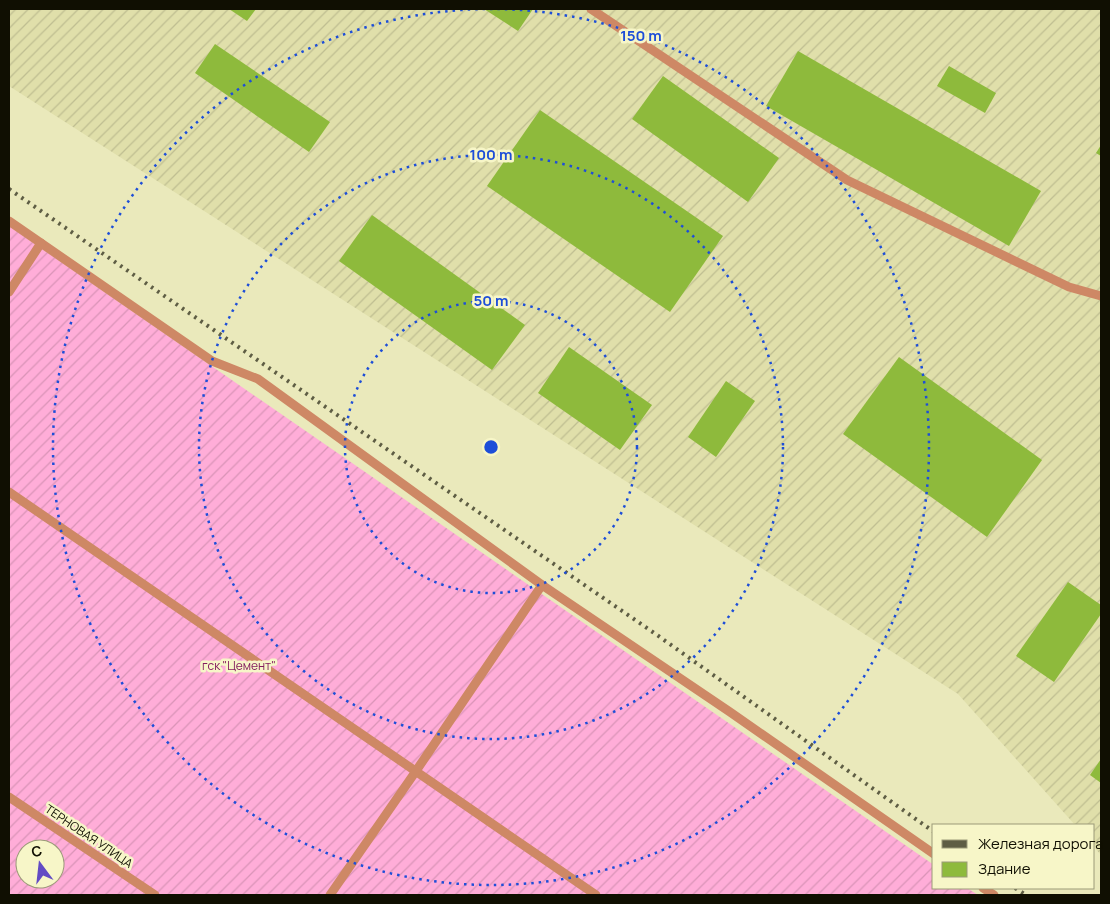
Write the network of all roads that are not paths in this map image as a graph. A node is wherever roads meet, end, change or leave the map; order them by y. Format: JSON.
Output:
{"nodes":[{"id":1,"x":591,"y":9,"type":"edge"},
{"id":2,"x":9,"y":221,"type":"edge"},
{"id":3,"x":41,"y":243,"type":"junction"},
{"id":4,"x":9,"y":292,"type":"edge"},
{"id":5,"x":1101,"y":296,"type":"edge"},
{"id":6,"x":9,"y":492,"type":"edge"},
{"id":7,"x":542,"y":585,"type":"junction"},
{"id":8,"x":416,"y":771,"type":"junction"},
{"id":9,"x":9,"y":797,"type":"edge"},
{"id":10,"x":932,"y":853,"type":"edge"},
{"id":11,"x":154,"y":895,"type":"edge"},
{"id":12,"x":330,"y":895,"type":"edge"},
{"id":13,"x":596,"y":895,"type":"edge"}],
"edges":[{"from":1,"to":5,"type":"lane"},
{"from":2,"to":3,"type":"lane"},
{"from":3,"to":4,"type":"lane"},
{"from":3,"to":7,"type":"lane"},
{"from":6,"to":8,"type":"lane"},
{"from":7,"to":8,"type":"lane"},
{"from":7,"to":10,"type":"lane"},
{"from":8,"to":12,"type":"lane"},
{"from":8,"to":13,"type":"lane"},
{"from":9,"to":11,"type":"lane","name":"ТЕРНОВАЯ УЛИЦА"}]}
